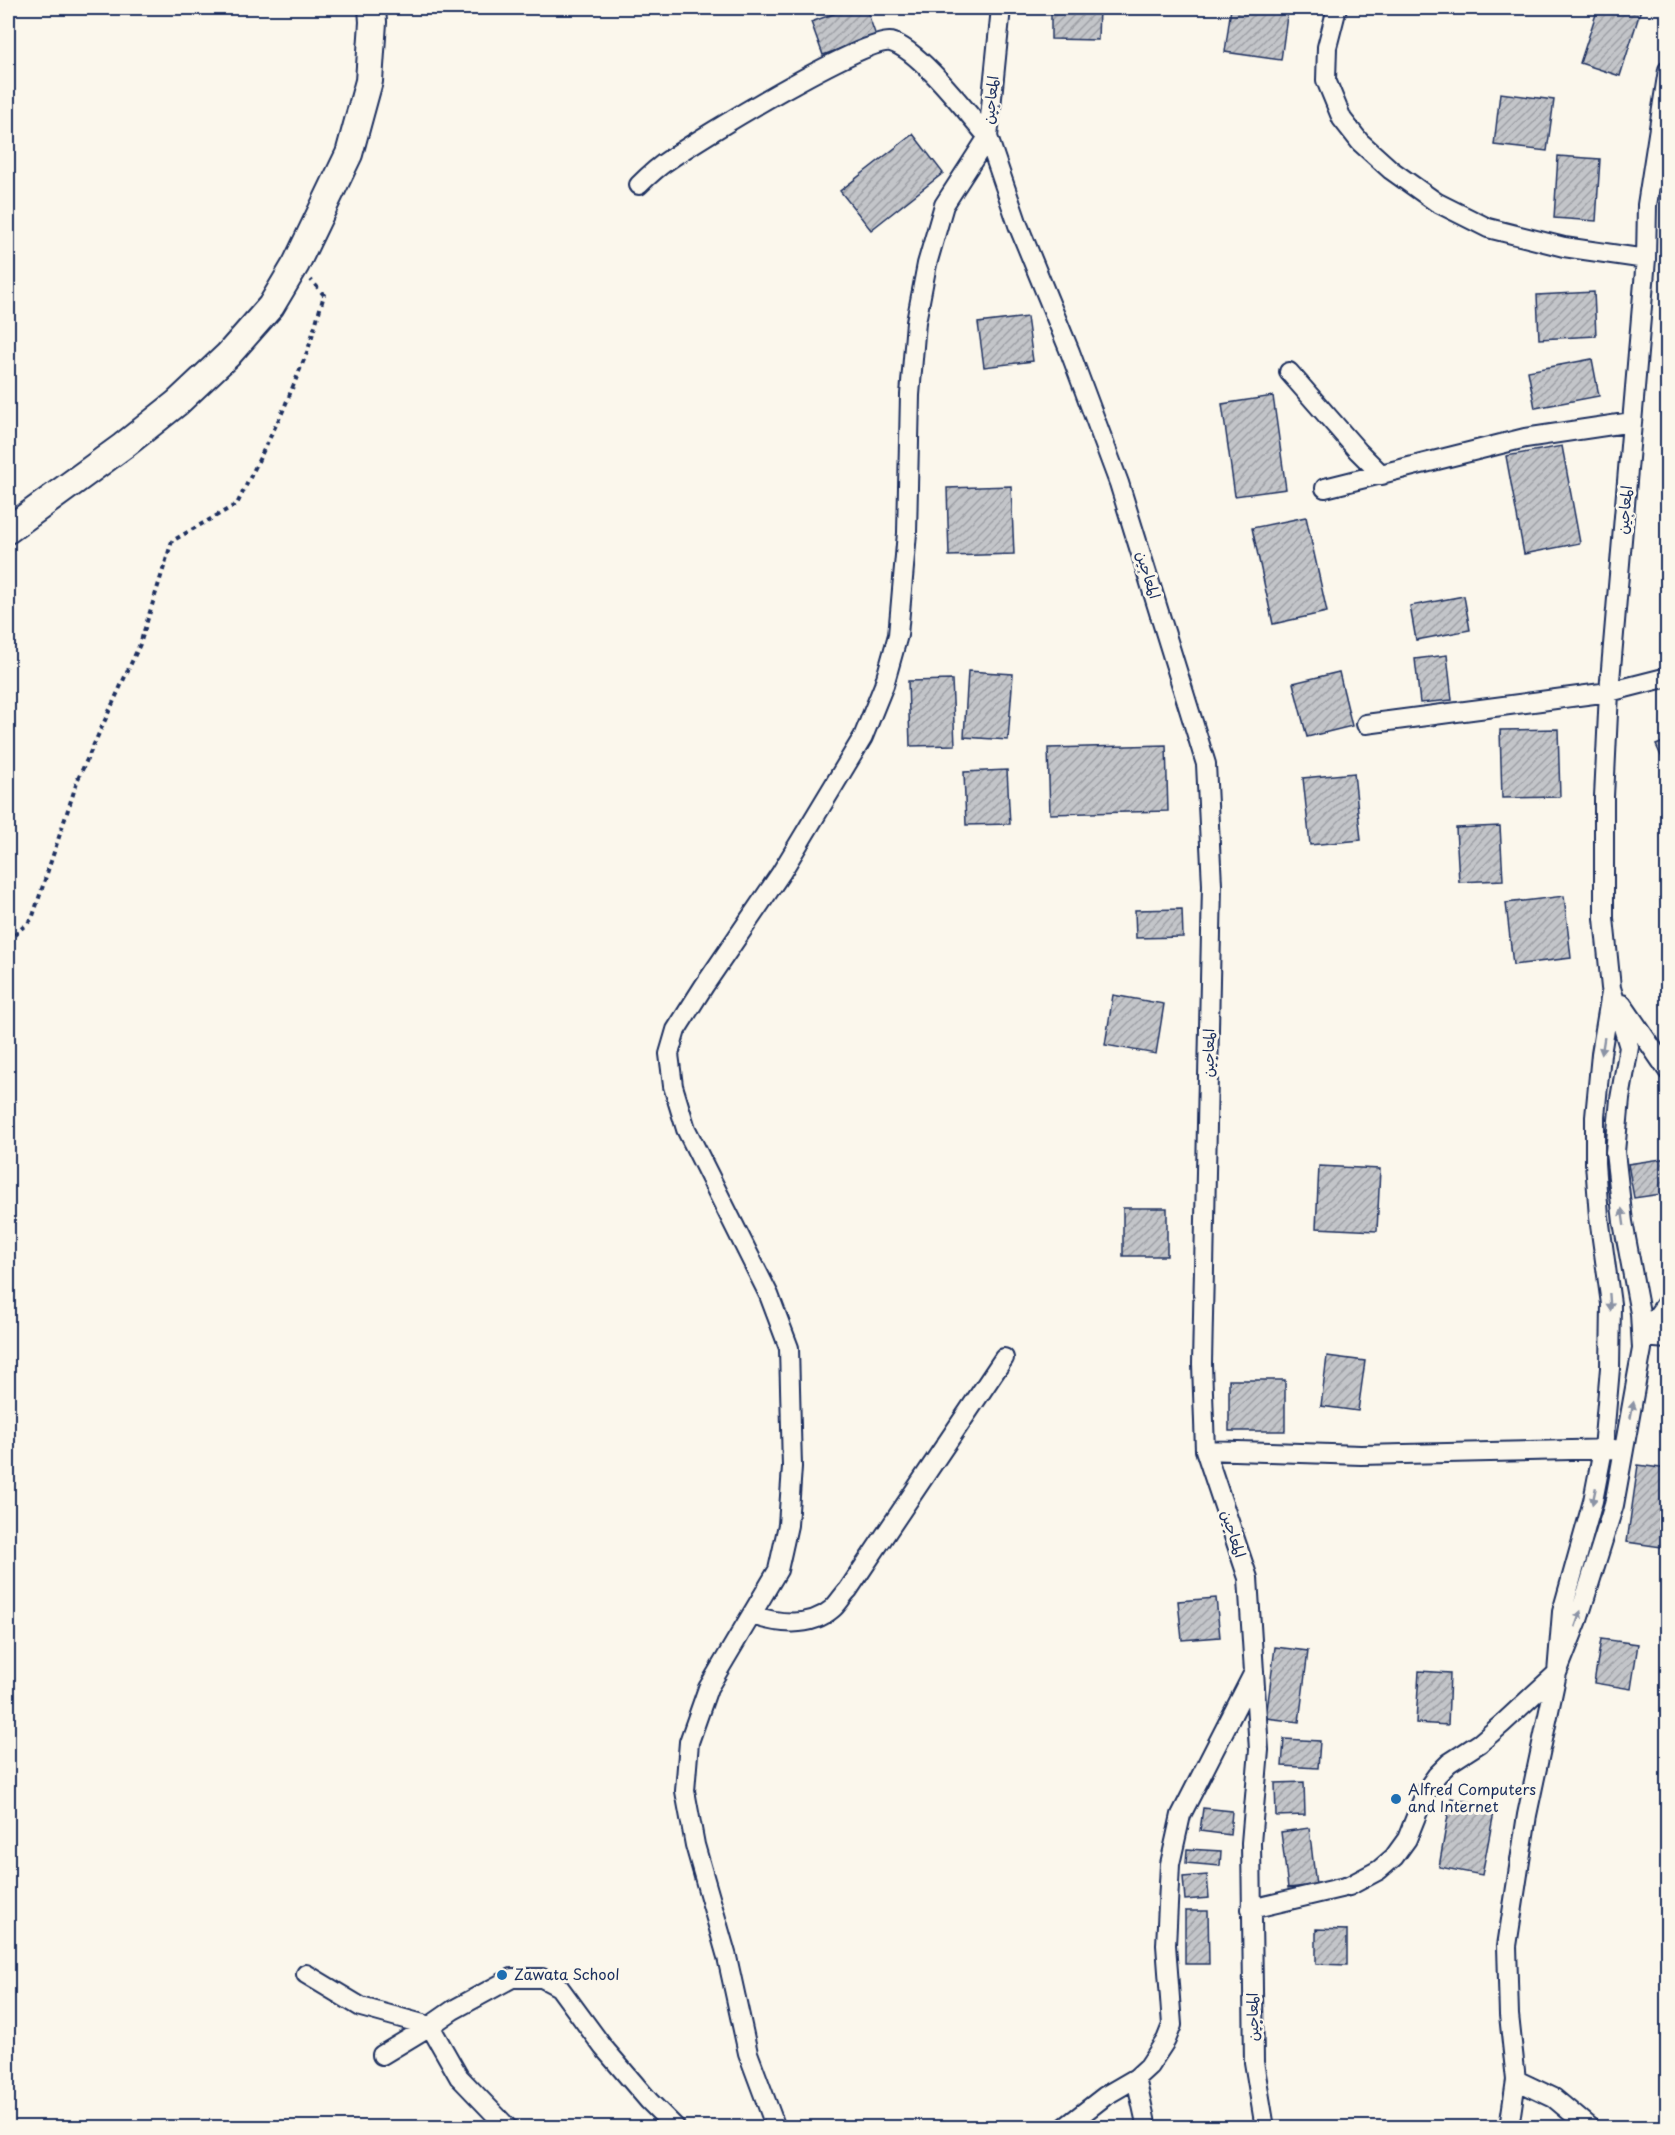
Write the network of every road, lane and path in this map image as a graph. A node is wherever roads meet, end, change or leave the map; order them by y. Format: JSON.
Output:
{"nodes":[{"id":1,"x":372,"y":8,"type":"edge"},
{"id":2,"x":1001,"y":8,"type":"edge"},
{"id":3,"x":1337,"y":8,"type":"edge"},
{"id":4,"x":1668,"y":70,"type":"edge"},
{"id":5,"x":988,"y":137,"type":"junction"},
{"id":6,"x":639,"y":185,"type":"dead end"},
{"id":7,"x":1646,"y":259,"type":"junction"},
{"id":8,"x":296,"y":264,"type":"junction"},
{"id":9,"x":1289,"y":372,"type":"dead end"},
{"id":10,"x":1632,"y":422,"type":"junction"},
{"id":11,"x":1382,"y":475,"type":"junction"},
{"id":12,"x":1325,"y":488,"type":"dead end"},
{"id":13,"x":8,"y":530,"type":"edge"},
{"id":14,"x":1668,"y":677,"type":"edge"},
{"id":15,"x":1609,"y":692,"type":"junction"},
{"id":16,"x":1366,"y":724,"type":"dead end"},
{"id":17,"x":8,"y":941,"type":"edge"},
{"id":18,"x":1611,"y":988,"type":"junction"},
{"id":19,"x":1668,"y":1071,"type":"edge"},
{"id":20,"x":1668,"y":1301,"type":"edge"},
{"id":21,"x":1642,"y":1337,"type":"junction"},
{"id":22,"x":1668,"y":1339,"type":"edge"},
{"id":23,"x":1004,"y":1358,"type":"dead end"},
{"id":24,"x":1604,"y":1449,"type":"junction"},
{"id":25,"x":1625,"y":1449,"type":"junction"},
{"id":26,"x":1205,"y":1450,"type":"junction"},
{"id":27,"x":753,"y":1616,"type":"junction"},
{"id":28,"x":1557,"y":1673,"type":"junction"},
{"id":29,"x":1252,"y":1674,"type":"junction"},
{"id":30,"x":1251,"y":1909,"type":"junction"},
{"id":31,"x":306,"y":1974,"type":"dead end"},
{"id":32,"x":430,"y":2026,"type":"junction"},
{"id":33,"x":382,"y":2055,"type":"dead end"},
{"id":34,"x":1136,"y":2078,"type":"junction"},
{"id":35,"x":1515,"y":2080,"type":"junction"},
{"id":36,"x":508,"y":2127,"type":"edge"},
{"id":37,"x":676,"y":2127,"type":"edge"},
{"id":38,"x":776,"y":2127,"type":"edge"},
{"id":39,"x":1064,"y":2127,"type":"edge"},
{"id":40,"x":1147,"y":2127,"type":"edge"},
{"id":41,"x":1265,"y":2127,"type":"edge"},
{"id":42,"x":1509,"y":2127,"type":"edge"},
{"id":43,"x":1590,"y":2127,"type":"edge"}],
"edges":[{"from":1,"to":8,"type":"street"},
{"from":2,"to":5,"type":"street","name":"المعاجين"},
{"from":3,"to":7,"type":"street"},
{"from":4,"to":7,"type":"street","name":"المعاجين"},
{"from":5,"to":6,"type":"street"},
{"from":5,"to":26,"type":"street","name":"المعاجين"},
{"from":5,"to":27,"type":"street"},
{"from":7,"to":10,"type":"street","name":"المعاجين"},
{"from":8,"to":13,"type":"street"},
{"from":8,"to":17,"type":"path"},
{"from":9,"to":11,"type":"street"},
{"from":10,"to":11,"type":"street"},
{"from":10,"to":15,"type":"street","name":"المعاجين"},
{"from":11,"to":12,"type":"street"},
{"from":14,"to":15,"type":"street"},
{"from":15,"to":16,"type":"street"},
{"from":15,"to":18,"type":"street","name":"المعاجين"},
{"from":18,"to":19,"type":"street"},
{"from":21,"to":18,"type":"street","one_way":true},
{"from":18,"to":24,"type":"street","one_way":true},
{"from":20,"to":21,"type":"street"},
{"from":21,"to":22,"type":"street"},
{"from":25,"to":21,"type":"street","one_way":true},
{"from":23,"to":27,"type":"street"},
{"from":24,"to":25,"type":"street"},
{"from":24,"to":26,"type":"street"},
{"from":24,"to":28,"type":"street","one_way":true},
{"from":28,"to":25,"type":"street","one_way":true},
{"from":26,"to":29,"type":"street","name":"المعاجين"},
{"from":27,"to":38,"type":"street"},
{"from":28,"to":30,"type":"street"},
{"from":28,"to":35,"type":"street"},
{"from":29,"to":30,"type":"street","name":"المعاجين"},
{"from":29,"to":34,"type":"street"},
{"from":30,"to":41,"type":"street","name":"المعاجين"},
{"from":31,"to":32,"type":"street"},
{"from":32,"to":33,"type":"street"},
{"from":32,"to":36,"type":"street"},
{"from":32,"to":37,"type":"street"},
{"from":34,"to":39,"type":"street"},
{"from":34,"to":40,"type":"street"},
{"from":35,"to":42,"type":"street"},
{"from":35,"to":43,"type":"street"}]}
